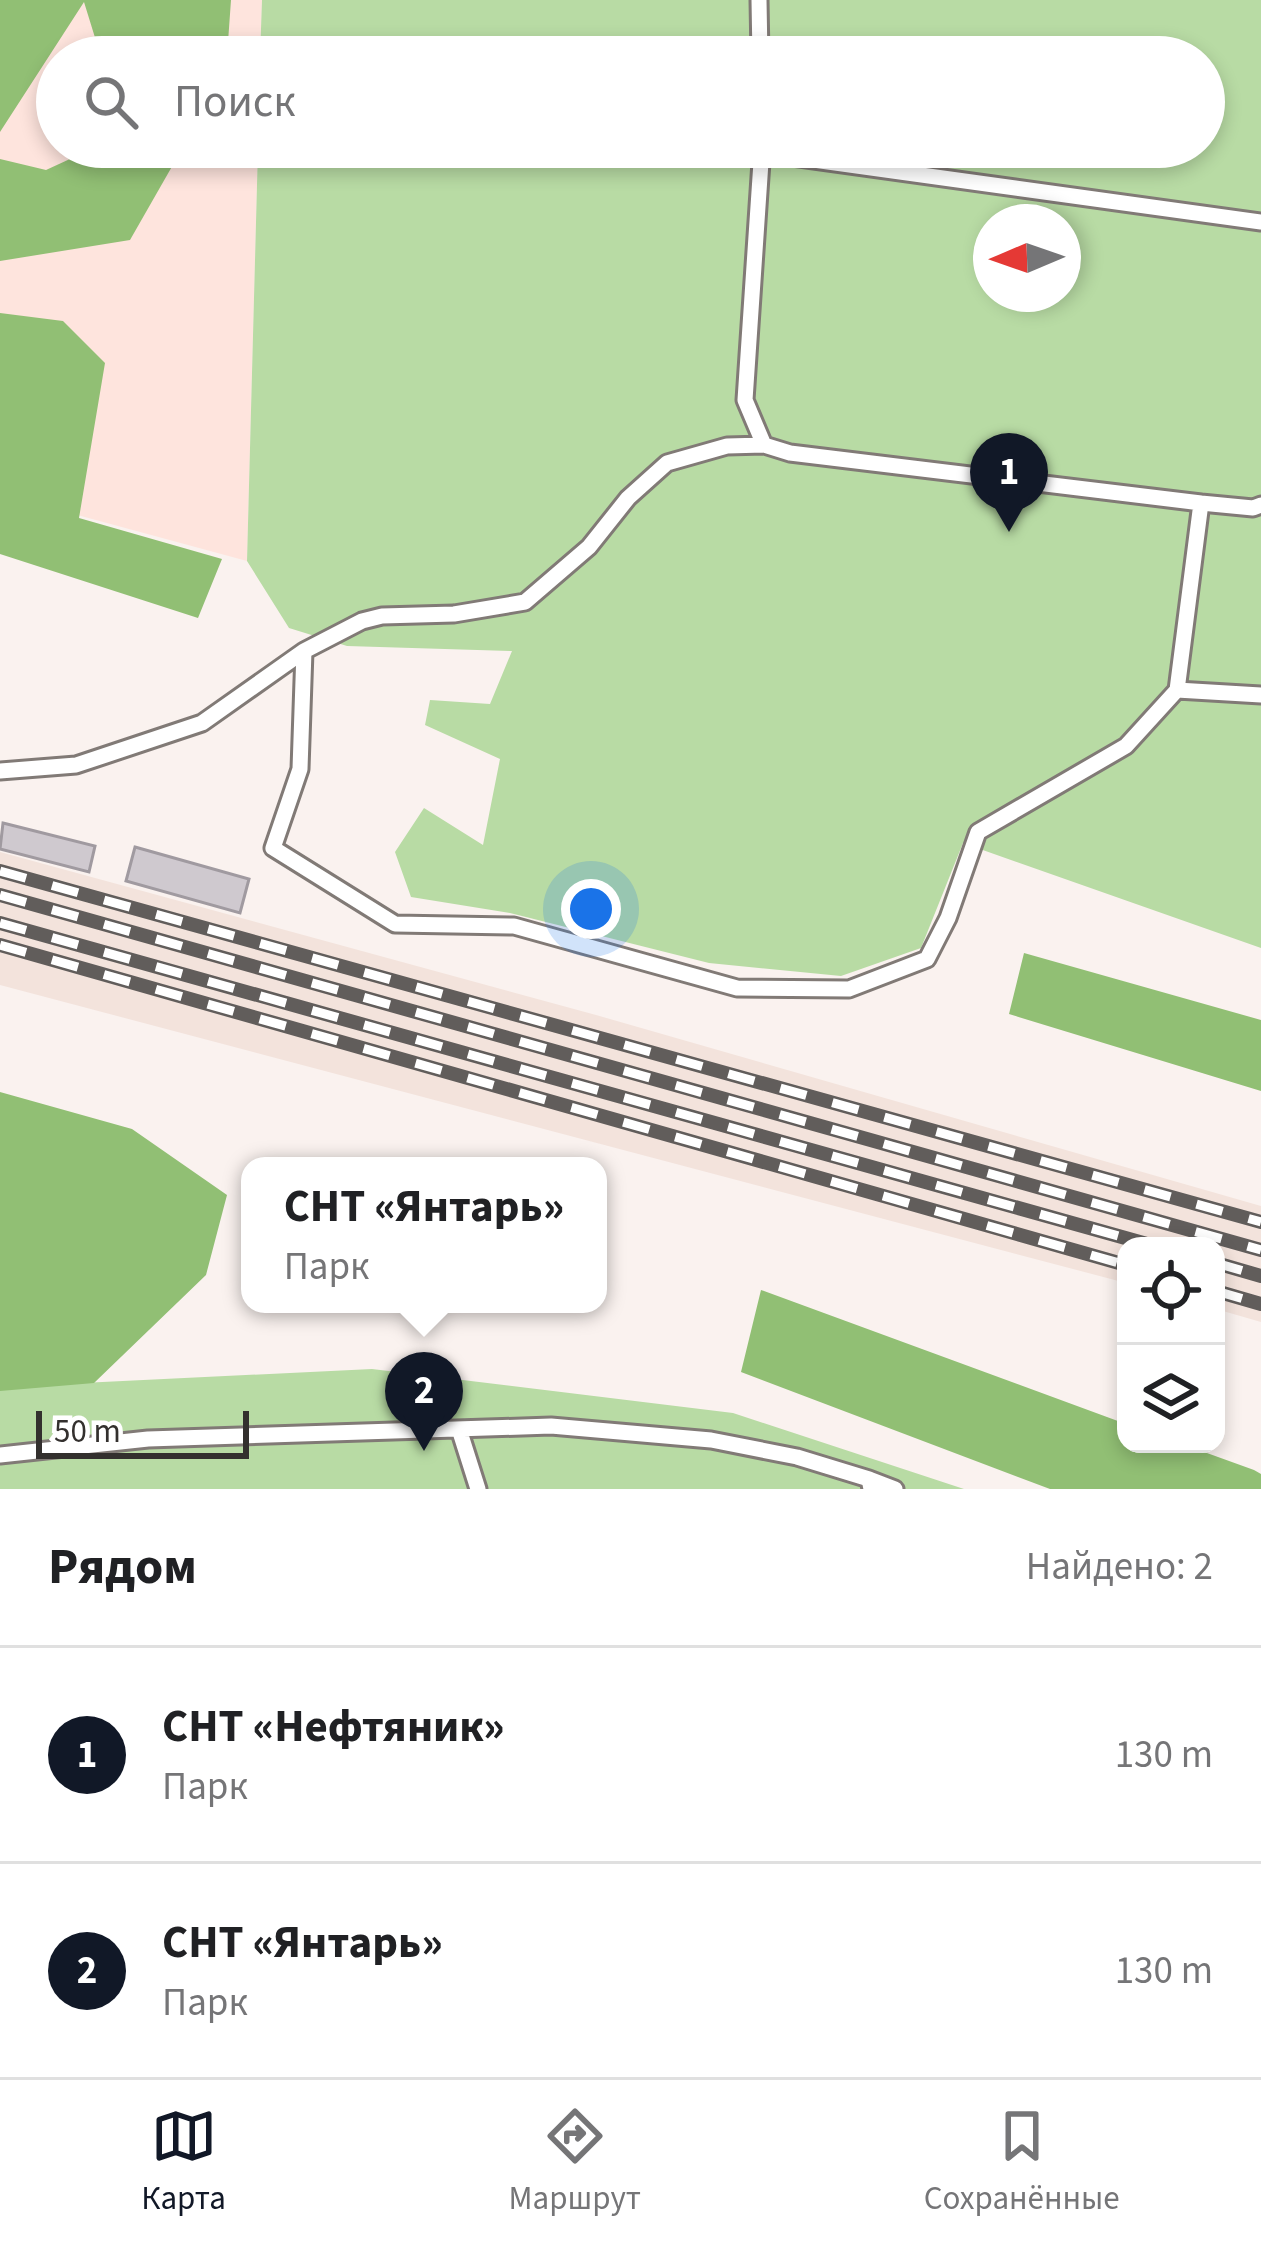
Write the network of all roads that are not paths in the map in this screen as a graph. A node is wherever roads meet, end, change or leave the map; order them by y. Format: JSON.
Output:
{"nodes":[{"id":1,"x":759,"y":0,"type":"edge"},
{"id":2,"x":760,"y":36,"type":"edge"},
{"id":3,"x":761,"y":168,"type":"edge"},
{"id":4,"x":887,"y":168,"type":"edge"},
{"id":5,"x":1261,"y":222,"type":"edge"},
{"id":6,"x":764,"y":446,"type":"junction"},
{"id":7,"x":1201,"y":503,"type":"junction"},
{"id":8,"x":1261,"y":505,"type":"edge"},
{"id":9,"x":304,"y":651,"type":"junction"},
{"id":10,"x":1177,"y":690,"type":"junction"},
{"id":11,"x":1261,"y":695,"type":"edge"},
{"id":12,"x":0,"y":771,"type":"edge"},
{"id":13,"x":459,"y":1429,"type":"junction"},
{"id":14,"x":0,"y":1455,"type":"edge"},
{"id":15,"x":870,"y":1484,"type":"edge"},
{"id":16,"x":478,"y":1489,"type":"edge"},
{"id":17,"x":895,"y":1489,"type":"edge"}],
"edges":[{"from":1,"to":2,"type":"lane"},
{"from":3,"to":6,"type":"lane"},
{"from":4,"to":5,"type":"lane"},
{"from":6,"to":7,"type":"lane"},
{"from":6,"to":9,"type":"lane"},
{"from":7,"to":8,"type":"lane"},
{"from":7,"to":10,"type":"lane"},
{"from":9,"to":10,"type":"lane"},
{"from":9,"to":12,"type":"lane"},
{"from":10,"to":11,"type":"lane"},
{"from":13,"to":14,"type":"lane"},
{"from":13,"to":15,"type":"lane"},
{"from":13,"to":16,"type":"lane"},
{"from":15,"to":17,"type":"lane"}]}
